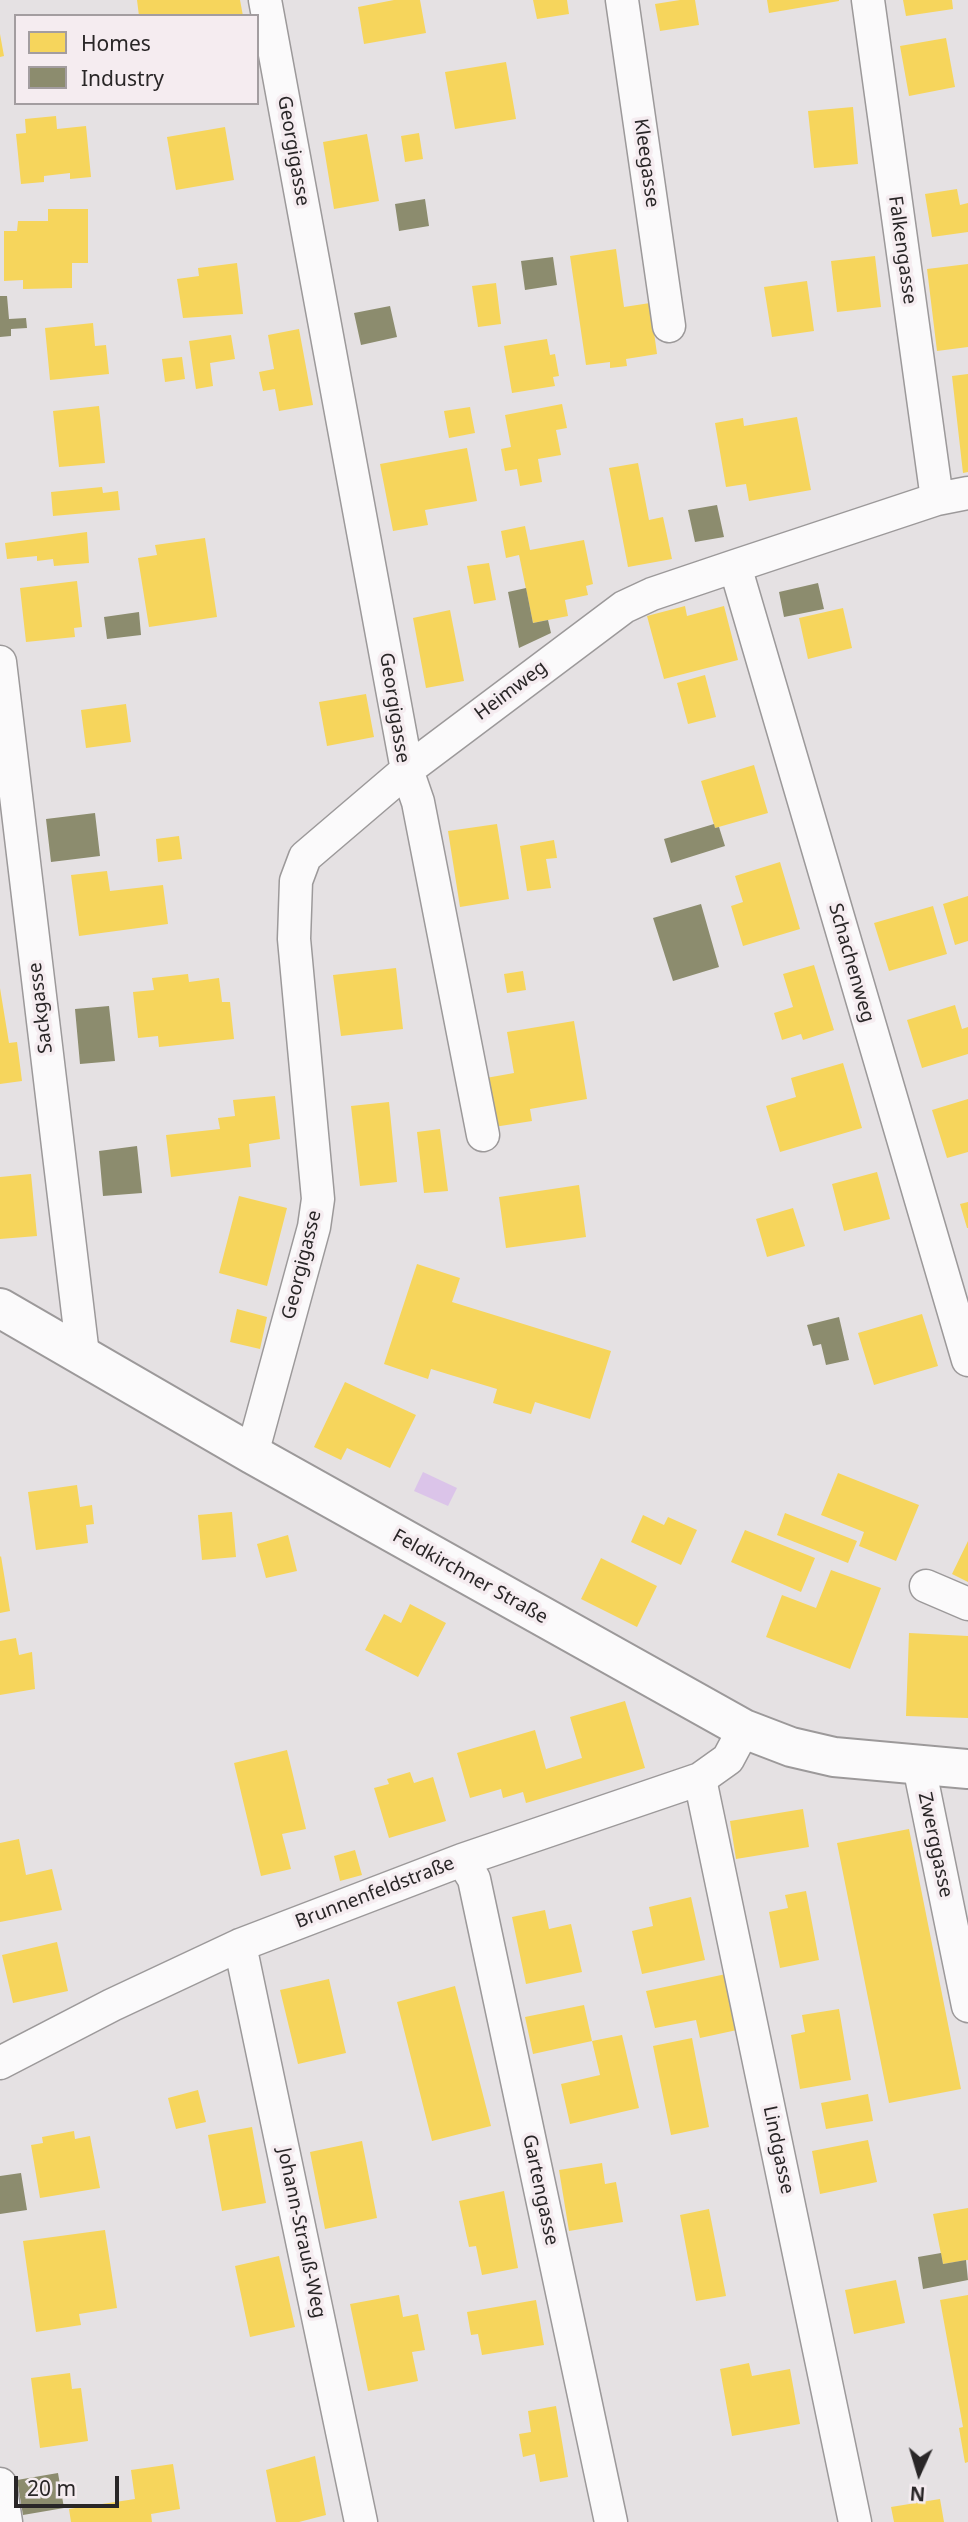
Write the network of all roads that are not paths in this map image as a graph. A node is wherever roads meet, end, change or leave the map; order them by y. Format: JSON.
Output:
{"nodes":[{"id":1,"x":265,"y":0,"type":"edge"},
{"id":2,"x":622,"y":0,"type":"edge"},
{"id":3,"x":868,"y":0,"type":"edge"},
{"id":4,"x":669,"y":326,"type":"dead end"},
{"id":5,"x":968,"y":493,"type":"edge"},
{"id":6,"x":937,"y":499,"type":"junction"},
{"id":7,"x":735,"y":566,"type":"junction"},
{"id":8,"x":0,"y":662,"type":"edge"},
{"id":9,"x":407,"y":770,"type":"junction"},
{"id":10,"x":483,"y":1135,"type":"dead end"},
{"id":11,"x":0,"y":1308,"type":"edge"},
{"id":12,"x":83,"y":1355,"type":"junction"},
{"id":13,"x":968,"y":1360,"type":"edge"},
{"id":14,"x":252,"y":1454,"type":"junction"},
{"id":15,"x":926,"y":1586,"type":"dead end"},
{"id":16,"x":968,"y":1604,"type":"edge"},
{"id":17,"x":744,"y":1729,"type":"junction"},
{"id":18,"x":919,"y":1766,"type":"junction"},
{"id":19,"x":968,"y":1769,"type":"edge"},
{"id":20,"x":700,"y":1779,"type":"junction"},
{"id":21,"x":462,"y":1860,"type":"junction"},
{"id":22,"x":240,"y":1945,"type":"junction"},
{"id":23,"x":968,"y":2006,"type":"edge"},
{"id":24,"x":0,"y":2063,"type":"edge"},
{"id":25,"x":0,"y":2484,"type":"edge"},
{"id":26,"x":6,"y":2522,"type":"edge"},
{"id":27,"x":361,"y":2522,"type":"edge"},
{"id":28,"x":611,"y":2522,"type":"edge"},
{"id":29,"x":855,"y":2522,"type":"edge"}],
"edges":[{"from":1,"to":9,"type":"street","name":"Georgigasse"},
{"from":2,"to":4,"type":"street","name":"Kleegasse"},
{"from":3,"to":6,"type":"street","name":"Falkengasse"},
{"from":5,"to":6,"type":"street","name":"Heimweg"},
{"from":6,"to":7,"type":"street","name":"Heimweg"},
{"from":7,"to":9,"type":"street","name":"Heimweg"},
{"from":7,"to":13,"type":"street","name":"Schachenweg"},
{"from":8,"to":12,"type":"street","name":"Sackgasse"},
{"from":9,"to":10,"type":"street"},
{"from":9,"to":14,"type":"street","name":"Georgigasse"},
{"from":11,"to":12,"type":"street","name":"Feldkirchner Straße"},
{"from":12,"to":14,"type":"street","name":"Feldkirchner Straße"},
{"from":14,"to":17,"type":"street","name":"Feldkirchner Straße"},
{"from":15,"to":16,"type":"street"},
{"from":17,"to":18,"type":"street","name":"Feldkirchner Straße"},
{"from":17,"to":20,"type":"street","name":"Brunnenfeldstraße"},
{"from":18,"to":19,"type":"street","name":"Feldkirchner Straße"},
{"from":18,"to":23,"type":"street","name":"Zwerggasse"},
{"from":20,"to":21,"type":"street","name":"Brunnenfeldstraße"},
{"from":20,"to":29,"type":"street","name":"Lindgasse"},
{"from":21,"to":22,"type":"street","name":"Brunnenfeldstraße"},
{"from":21,"to":28,"type":"street","name":"Gartengasse"},
{"from":22,"to":24,"type":"street","name":"Brunnenfeldstraße"},
{"from":22,"to":27,"type":"street","name":"Johann-Strauß-Weg"},
{"from":25,"to":26,"type":"street"}]}
